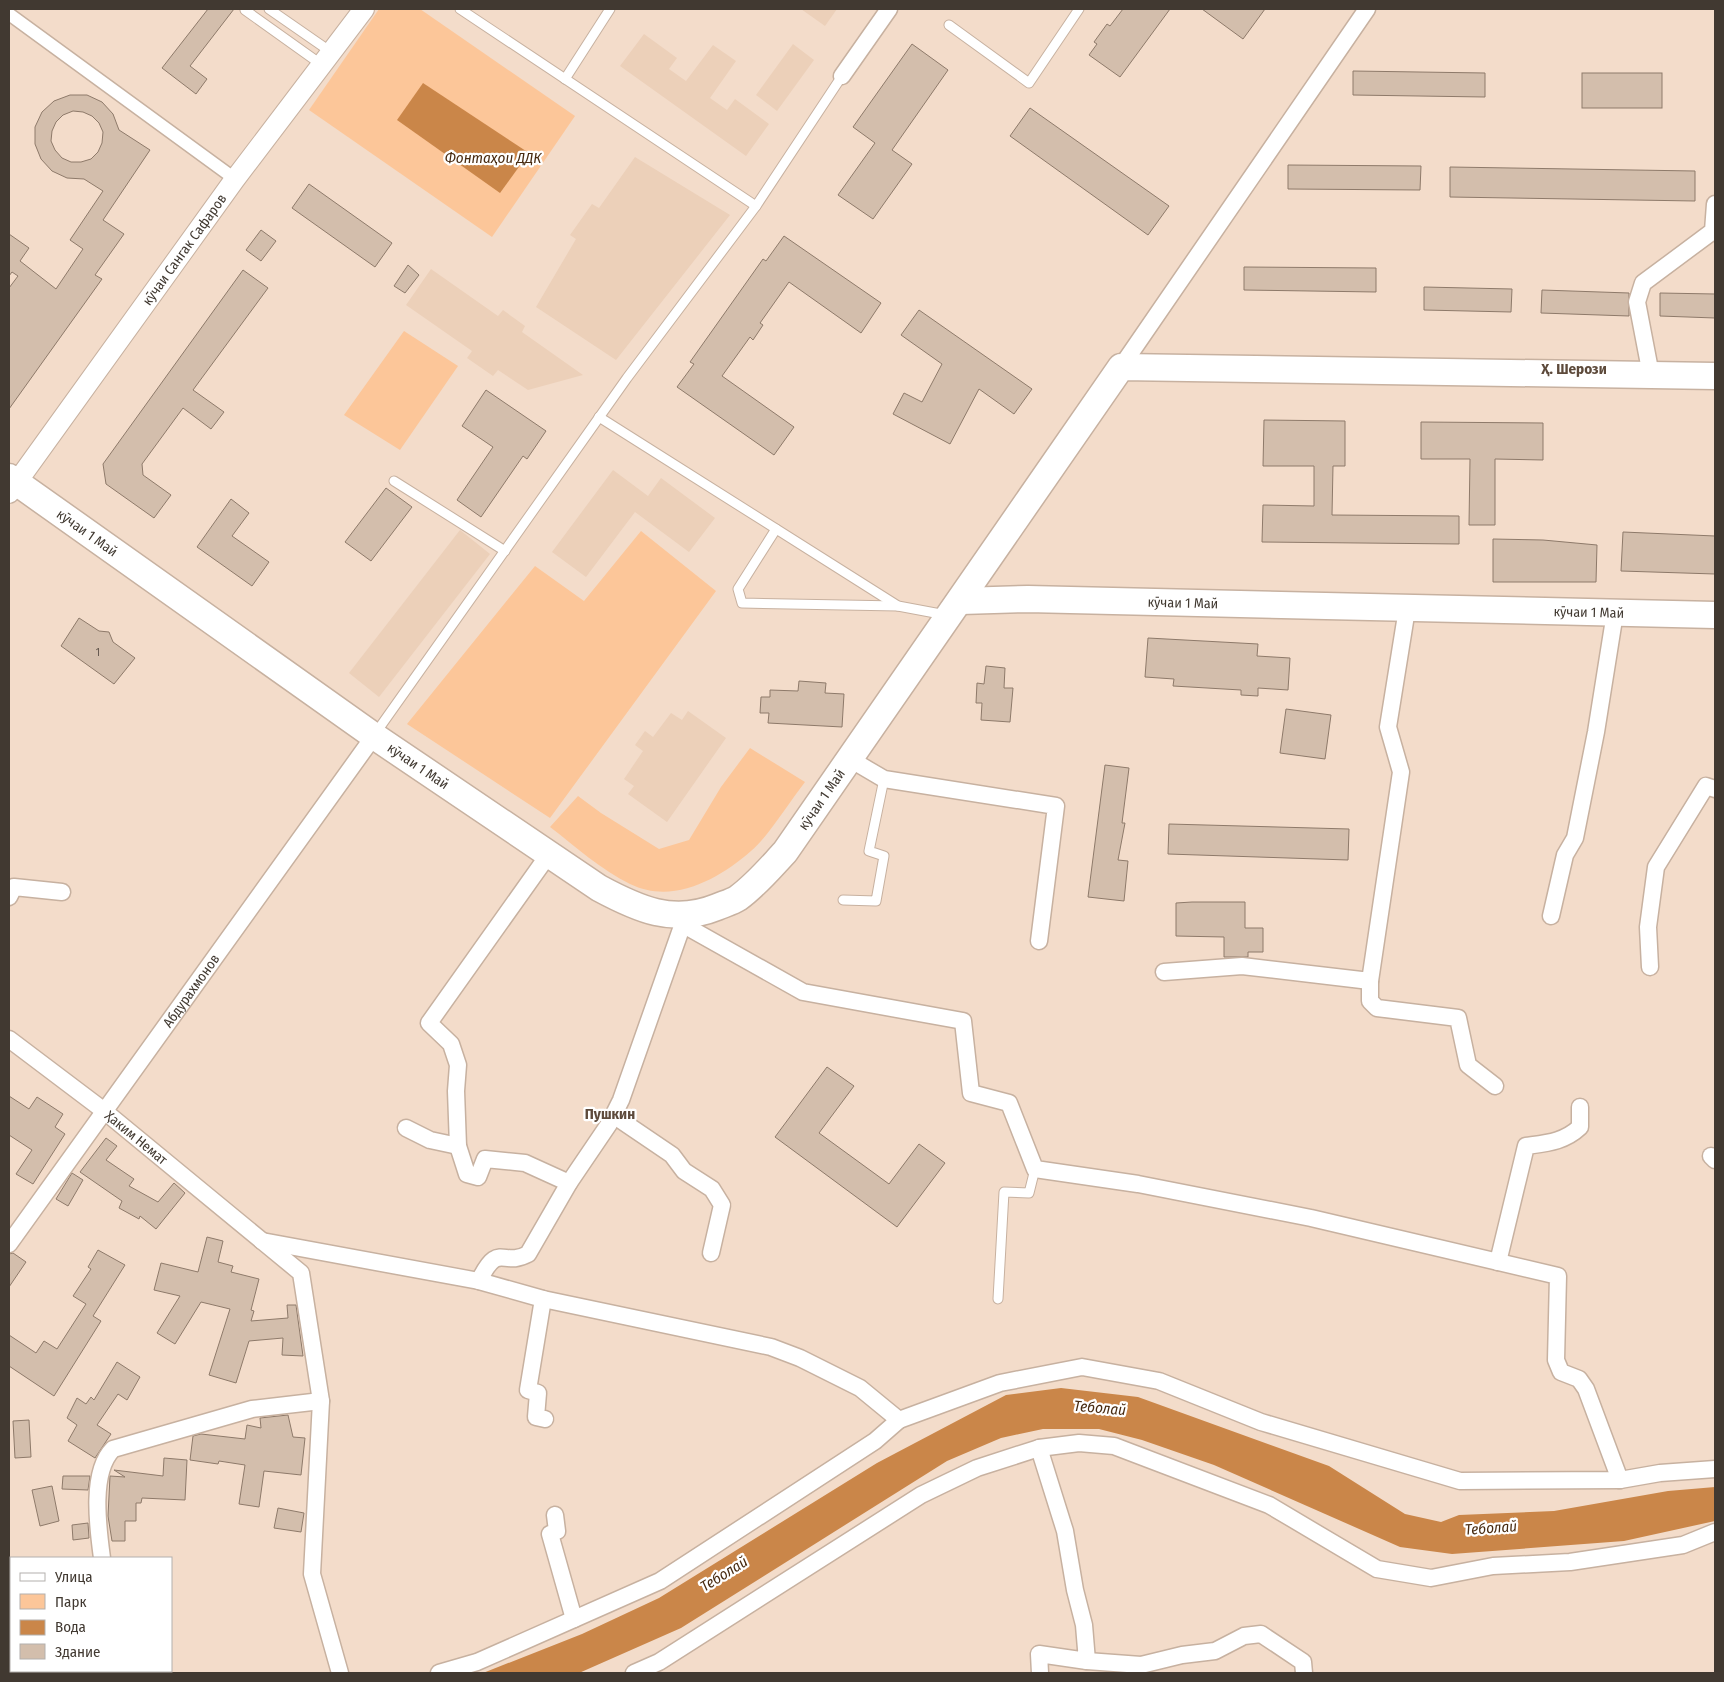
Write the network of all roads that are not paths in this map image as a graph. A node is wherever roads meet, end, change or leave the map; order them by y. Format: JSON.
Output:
{"nodes":[{"id":1,"x":269,"y":9,"type":"edge"},
{"id":2,"x":364,"y":9,"type":"edge"},
{"id":3,"x":460,"y":9,"type":"edge"},
{"id":4,"x":610,"y":9,"type":"edge"},
{"id":5,"x":889,"y":9,"type":"edge"},
{"id":6,"x":1079,"y":9,"type":"edge"},
{"id":7,"x":1367,"y":9,"type":"edge"},
{"id":8,"x":245,"y":10,"type":"dead end"},
{"id":9,"x":9,"y":14,"type":"edge"},
{"id":10,"x":949,"y":25,"type":"dead end"},
{"id":11,"x":327,"y":59,"type":"junction"},
{"id":12,"x":842,"y":76,"type":"joint"},
{"id":13,"x":565,"y":79,"type":"junction"},
{"id":14,"x":235,"y":179,"type":"junction"},
{"id":15,"x":1715,"y":204,"type":"edge"},
{"id":16,"x":756,"y":206,"type":"junction"},
{"id":17,"x":1121,"y":367,"type":"junction"},
{"id":18,"x":1651,"y":375,"type":"junction"},
{"id":19,"x":1715,"y":376,"type":"edge"},
{"id":20,"x":599,"y":418,"type":"junction"},
{"id":21,"x":394,"y":481,"type":"dead end"},
{"id":22,"x":11,"y":484,"type":"edge"},
{"id":23,"x":776,"y":529,"type":"junction"},
{"id":24,"x":505,"y":551,"type":"junction"},
{"id":25,"x":898,"y":606,"type":"junction"},
{"id":26,"x":955,"y":608,"type":"junction"},
{"id":27,"x":1407,"y":610,"type":"junction"},
{"id":28,"x":1616,"y":613,"type":"junction"},
{"id":29,"x":1715,"y":616,"type":"edge"},
{"id":30,"x":374,"y":736,"type":"junction"},
{"id":31,"x":850,"y":759,"type":"junction"},
{"id":32,"x":884,"y":779,"type":"junction"},
{"id":33,"x":1715,"y":790,"type":"edge"},
{"id":34,"x":548,"y":854,"type":"junction"},
{"id":35,"x":62,"y":892,"type":"dead end"},
{"id":36,"x":9,"y":896,"type":"edge"},
{"id":37,"x":843,"y":900,"type":"dead end"},
{"id":38,"x":1551,"y":916,"type":"dead end"},
{"id":39,"x":684,"y":919,"type":"junction"},
{"id":40,"x":1038,"y":942,"type":"dead end"},
{"id":41,"x":1650,"y":967,"type":"dead end"},
{"id":42,"x":1164,"y":972,"type":"dead end"},
{"id":43,"x":1370,"y":982,"type":"junction"},
{"id":44,"x":9,"y":1039,"type":"edge"},
{"id":45,"x":1495,"y":1086,"type":"dead end"},
{"id":46,"x":1580,"y":1107,"type":"dead end"},
{"id":47,"x":103,"y":1110,"type":"junction"},
{"id":48,"x":613,"y":1115,"type":"junction"},
{"id":49,"x":406,"y":1128,"type":"dead end"},
{"id":50,"x":458,"y":1146,"type":"junction"},
{"id":51,"x":1035,"y":1169,"type":"junction"},
{"id":52,"x":569,"y":1183,"type":"junction"},
{"id":53,"x":262,"y":1241,"type":"junction"},
{"id":54,"x":9,"y":1244,"type":"edge"},
{"id":55,"x":712,"y":1253,"type":"dead end"},
{"id":56,"x":1498,"y":1262,"type":"junction"},
{"id":57,"x":479,"y":1281,"type":"junction"},
{"id":58,"x":998,"y":1299,"type":"dead end"},
{"id":59,"x":543,"y":1300,"type":"junction"},
{"id":60,"x":321,"y":1402,"type":"junction"},
{"id":61,"x":546,"y":1419,"type":"dead end"},
{"id":62,"x":899,"y":1420,"type":"junction"},
{"id":63,"x":1039,"y":1448,"type":"junction"},
{"id":64,"x":1714,"y":1466,"type":"edge"},
{"id":65,"x":1620,"y":1480,"type":"junction"},
{"id":66,"x":555,"y":1516,"type":"dead end"},
{"id":67,"x":1715,"y":1532,"type":"edge"},
{"id":68,"x":102,"y":1557,"type":"edge"},
{"id":69,"x":574,"y":1619,"type":"junction"},
{"id":70,"x":1087,"y":1661,"type":"junction"},
{"id":71,"x":340,"y":1673,"type":"edge"},
{"id":72,"x":439,"y":1673,"type":"edge"},
{"id":73,"x":634,"y":1673,"type":"edge"},
{"id":74,"x":1040,"y":1673,"type":"edge"},
{"id":75,"x":1304,"y":1673,"type":"edge"}],
"edges":[{"from":1,"to":11,"type":"lane"},
{"from":2,"to":11,"type":"street","name":"кӯчаи Сангак Сафаров"},
{"from":3,"to":13,"type":"lane"},
{"from":4,"to":13,"type":"lane"},
{"from":5,"to":12,"type":"street"},
{"from":6,"to":10,"type":"lane"},
{"from":7,"to":17,"type":"street"},
{"from":8,"to":11,"type":"lane"},
{"from":9,"to":14,"type":"street"},
{"from":11,"to":14,"type":"street","name":"кӯчаи Сангак Сафаров"},
{"from":12,"to":16,"type":"lane"},
{"from":13,"to":16,"type":"lane"},
{"from":14,"to":22,"type":"street","name":"кӯчаи Сангак Сафаров"},
{"from":15,"to":18,"type":"street"},
{"from":16,"to":20,"type":"lane"},
{"from":17,"to":18,"type":"main road"},
{"from":17,"to":26,"type":"main road"},
{"from":18,"to":19,"type":"main road"},
{"from":20,"to":23,"type":"lane"},
{"from":20,"to":24,"type":"lane"},
{"from":21,"to":24,"type":"lane"},
{"from":22,"to":30,"type":"main road","name":"кӯчаи 1 Май"},
{"from":23,"to":25,"type":"lane"},
{"from":23,"to":25,"type":"lane"},
{"from":24,"to":30,"type":"lane"},
{"from":25,"to":26,"type":"lane"},
{"from":26,"to":27,"type":"main road","name":"кӯчаи 1 Май"},
{"from":26,"to":31,"type":"main road","name":"кӯчаи 1 Май"},
{"from":27,"to":28,"type":"main road","name":"кӯчаи 1 Май"},
{"from":27,"to":43,"type":"street"},
{"from":28,"to":29,"type":"main road","name":"кӯчаи 1 Май"},
{"from":28,"to":38,"type":"street"},
{"from":30,"to":34,"type":"main road","name":"кӯчаи 1 Май"},
{"from":30,"to":47,"type":"street","name":"Абдурахмонов"},
{"from":31,"to":32,"type":"street"},
{"from":31,"to":39,"type":"main road","name":"кӯчаи 1 Май"},
{"from":32,"to":37,"type":"lane"},
{"from":32,"to":40,"type":"street"},
{"from":33,"to":41,"type":"street"},
{"from":34,"to":39,"type":"main road","name":"кӯчаи 1 Май"},
{"from":34,"to":50,"type":"street"},
{"from":35,"to":36,"type":"street"},
{"from":39,"to":48,"type":"street"},
{"from":39,"to":51,"type":"street"},
{"from":42,"to":43,"type":"street"},
{"from":43,"to":45,"type":"street"},
{"from":44,"to":47,"type":"street","name":"Ҳаким Немат"},
{"from":46,"to":56,"type":"street"},
{"from":47,"to":53,"type":"street","name":"Ҳаким Немат"},
{"from":47,"to":54,"type":"street","name":"Абдурахмонов"},
{"from":48,"to":52,"type":"street"},
{"from":48,"to":55,"type":"street"},
{"from":49,"to":50,"type":"street"},
{"from":50,"to":52,"type":"street"},
{"from":51,"to":56,"type":"street"},
{"from":51,"to":58,"type":"lane"},
{"from":52,"to":57,"type":"street"},
{"from":53,"to":57,"type":"street"},
{"from":53,"to":60,"type":"street","name":"Ҳаким Немат"},
{"from":56,"to":65,"type":"street"},
{"from":57,"to":59,"type":"street"},
{"from":59,"to":61,"type":"street"},
{"from":59,"to":62,"type":"street"},
{"from":60,"to":68,"type":"street"},
{"from":60,"to":71,"type":"street","name":"Ҳаким Немат"},
{"from":62,"to":65,"type":"street"},
{"from":62,"to":69,"type":"street"},
{"from":63,"to":67,"type":"street"},
{"from":63,"to":70,"type":"street"},
{"from":63,"to":73,"type":"street"},
{"from":64,"to":65,"type":"street"},
{"from":66,"to":69,"type":"street"},
{"from":69,"to":72,"type":"street"},
{"from":70,"to":74,"type":"street"},
{"from":70,"to":75,"type":"street"}]}
